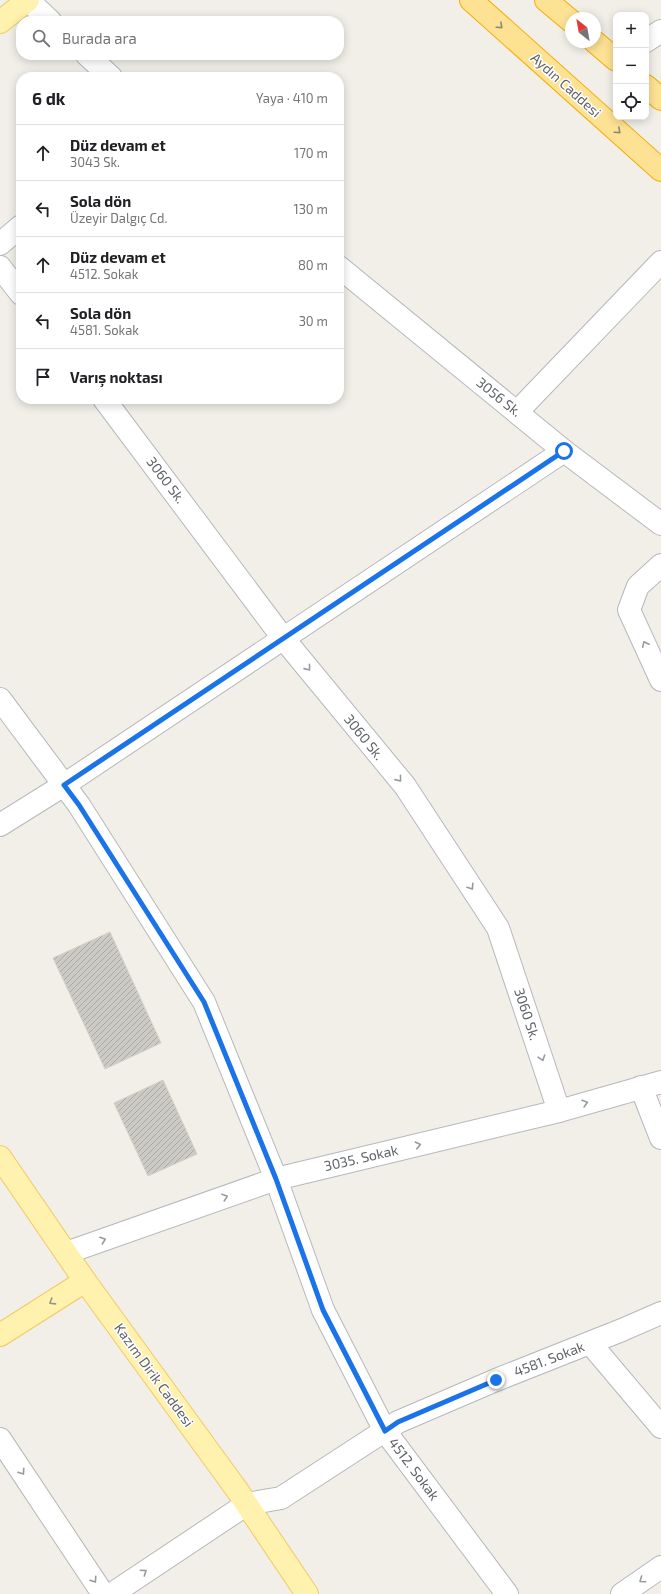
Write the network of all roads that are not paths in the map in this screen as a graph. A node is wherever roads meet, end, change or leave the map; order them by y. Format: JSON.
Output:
{"nodes":[{"id":1,"x":28,"y":0,"type":"edge"},
{"id":2,"x":471,"y":0,"type":"edge"},
{"id":3,"x":546,"y":0,"type":"edge"},
{"id":4,"x":45,"y":16,"type":"edge"},
{"id":5,"x":565,"y":16,"type":"edge"},
{"id":6,"x":0,"y":22,"type":"edge"},
{"id":7,"x":661,"y":31,"type":"edge"},
{"id":8,"x":649,"y":38,"type":"edge"},
{"id":9,"x":601,"y":47,"type":"edge"},
{"id":10,"x":613,"y":57,"type":"edge"},
{"id":11,"x":92,"y":60,"type":"edge"},
{"id":12,"x":105,"y":72,"type":"edge"},
{"id":13,"x":649,"y":88,"type":"edge"},
{"id":14,"x":661,"y":98,"type":"edge"},
{"id":15,"x":661,"y":170,"type":"edge"},
{"id":16,"x":16,"y":230,"type":"edge"},
{"id":17,"x":0,"y":244,"type":"edge"},
{"id":18,"x":661,"y":262,"type":"edge"},
{"id":19,"x":0,"y":267,"type":"edge"},
{"id":20,"x":344,"y":271,"type":"edge"},
{"id":21,"x":16,"y":288,"type":"edge"},
{"id":22,"x":108,"y":404,"type":"edge"},
{"id":23,"x":517,"y":412,"type":"junction"},
{"id":24,"x":564,"y":451,"type":"junction"},
{"id":25,"x":661,"y":524,"type":"edge"},
{"id":26,"x":661,"y":564,"type":"edge"},
{"id":27,"x":284,"y":638,"type":"junction"},
{"id":28,"x":661,"y":680,"type":"edge"},
{"id":29,"x":0,"y":699,"type":"edge"},
{"id":30,"x":64,"y":785,"type":"junction"},
{"id":31,"x":0,"y":825,"type":"edge"},
{"id":32,"x":651,"y":1085,"type":"edge"},
{"id":33,"x":559,"y":1111,"type":"junction"},
{"id":34,"x":661,"y":1138,"type":"edge"},
{"id":35,"x":0,"y":1157,"type":"edge"},
{"id":36,"x":276,"y":1179,"type":"junction"},
{"id":37,"x":66,"y":1253,"type":"junction"},
{"id":38,"x":85,"y":1281,"type":"junction"},
{"id":39,"x":661,"y":1312,"type":"edge"},
{"id":40,"x":0,"y":1335,"type":"edge"},
{"id":41,"x":590,"y":1343,"type":"junction"},
{"id":42,"x":661,"y":1427,"type":"edge"},
{"id":43,"x":385,"y":1431,"type":"junction"},
{"id":44,"x":0,"y":1439,"type":"edge"},
{"id":45,"x":247,"y":1504,"type":"junction"},
{"id":46,"x":661,"y":1567,"type":"edge"},
{"id":47,"x":103,"y":1594,"type":"edge"},
{"id":48,"x":112,"y":1594,"type":"edge"},
{"id":49,"x":307,"y":1594,"type":"edge"},
{"id":50,"x":507,"y":1594,"type":"edge"},
{"id":51,"x":622,"y":1594,"type":"edge"}],
"edges":[{"from":1,"to":4,"type":"street"},
{"from":1,"to":6,"type":"main road"},
{"from":2,"to":15,"type":"highway","name":"Aydın Caddesi","one_way":true},
{"from":3,"to":5,"type":"highway"},
{"from":7,"to":8,"type":"street"},
{"from":9,"to":10,"type":"highway"},
{"from":11,"to":12,"type":"street"},
{"from":13,"to":14,"type":"highway"},
{"from":16,"to":17,"type":"street"},
{"from":18,"to":23,"type":"street"},
{"from":19,"to":21,"type":"street"},
{"from":20,"to":23,"type":"street","name":"3056 Sk."},
{"from":22,"to":27,"type":"street","name":"3060 Sk."},
{"from":23,"to":24,"type":"street","name":"3056 Sk."},
{"from":24,"to":25,"type":"street","name":"3056 Sk."},
{"from":24,"to":27,"type":"street"},
{"from":28,"to":26,"type":"street","one_way":true},
{"from":27,"to":30,"type":"street"},
{"from":27,"to":33,"type":"street","name":"3060 Sk.","one_way":true},
{"from":29,"to":30,"type":"street","name":"4512. Sokak"},
{"from":30,"to":31,"type":"street"},
{"from":30,"to":36,"type":"street","name":"4512. Sokak"},
{"from":33,"to":32,"type":"street","name":"3035. Sokak","one_way":true},
{"from":32,"to":34,"type":"street"},
{"from":36,"to":33,"type":"street","name":"3035. Sokak","one_way":true},
{"from":35,"to":37,"type":"main road","name":"Kazım Dirik Caddesi"},
{"from":37,"to":36,"type":"street","name":"3035. Sokak","one_way":true},
{"from":36,"to":43,"type":"street","name":"4512. Sokak"},
{"from":37,"to":38,"type":"main road","name":"Kazım Dirik Caddesi"},
{"from":38,"to":40,"type":"main road","one_way":true},
{"from":38,"to":45,"type":"main road","name":"Kazım Dirik Caddesi"},
{"from":39,"to":41,"type":"street","name":"4581. Sokak"},
{"from":41,"to":42,"type":"street"},
{"from":41,"to":43,"type":"street","name":"4581. Sokak"},
{"from":43,"to":45,"type":"street","name":"4581. Sokak"},
{"from":43,"to":50,"type":"street","name":"4512. Sokak"},
{"from":44,"to":47,"type":"street","one_way":true},
{"from":48,"to":45,"type":"street","one_way":true},
{"from":45,"to":49,"type":"main road","name":"Kazım Dirik Caddesi"},
{"from":46,"to":51,"type":"street","one_way":true}]}
